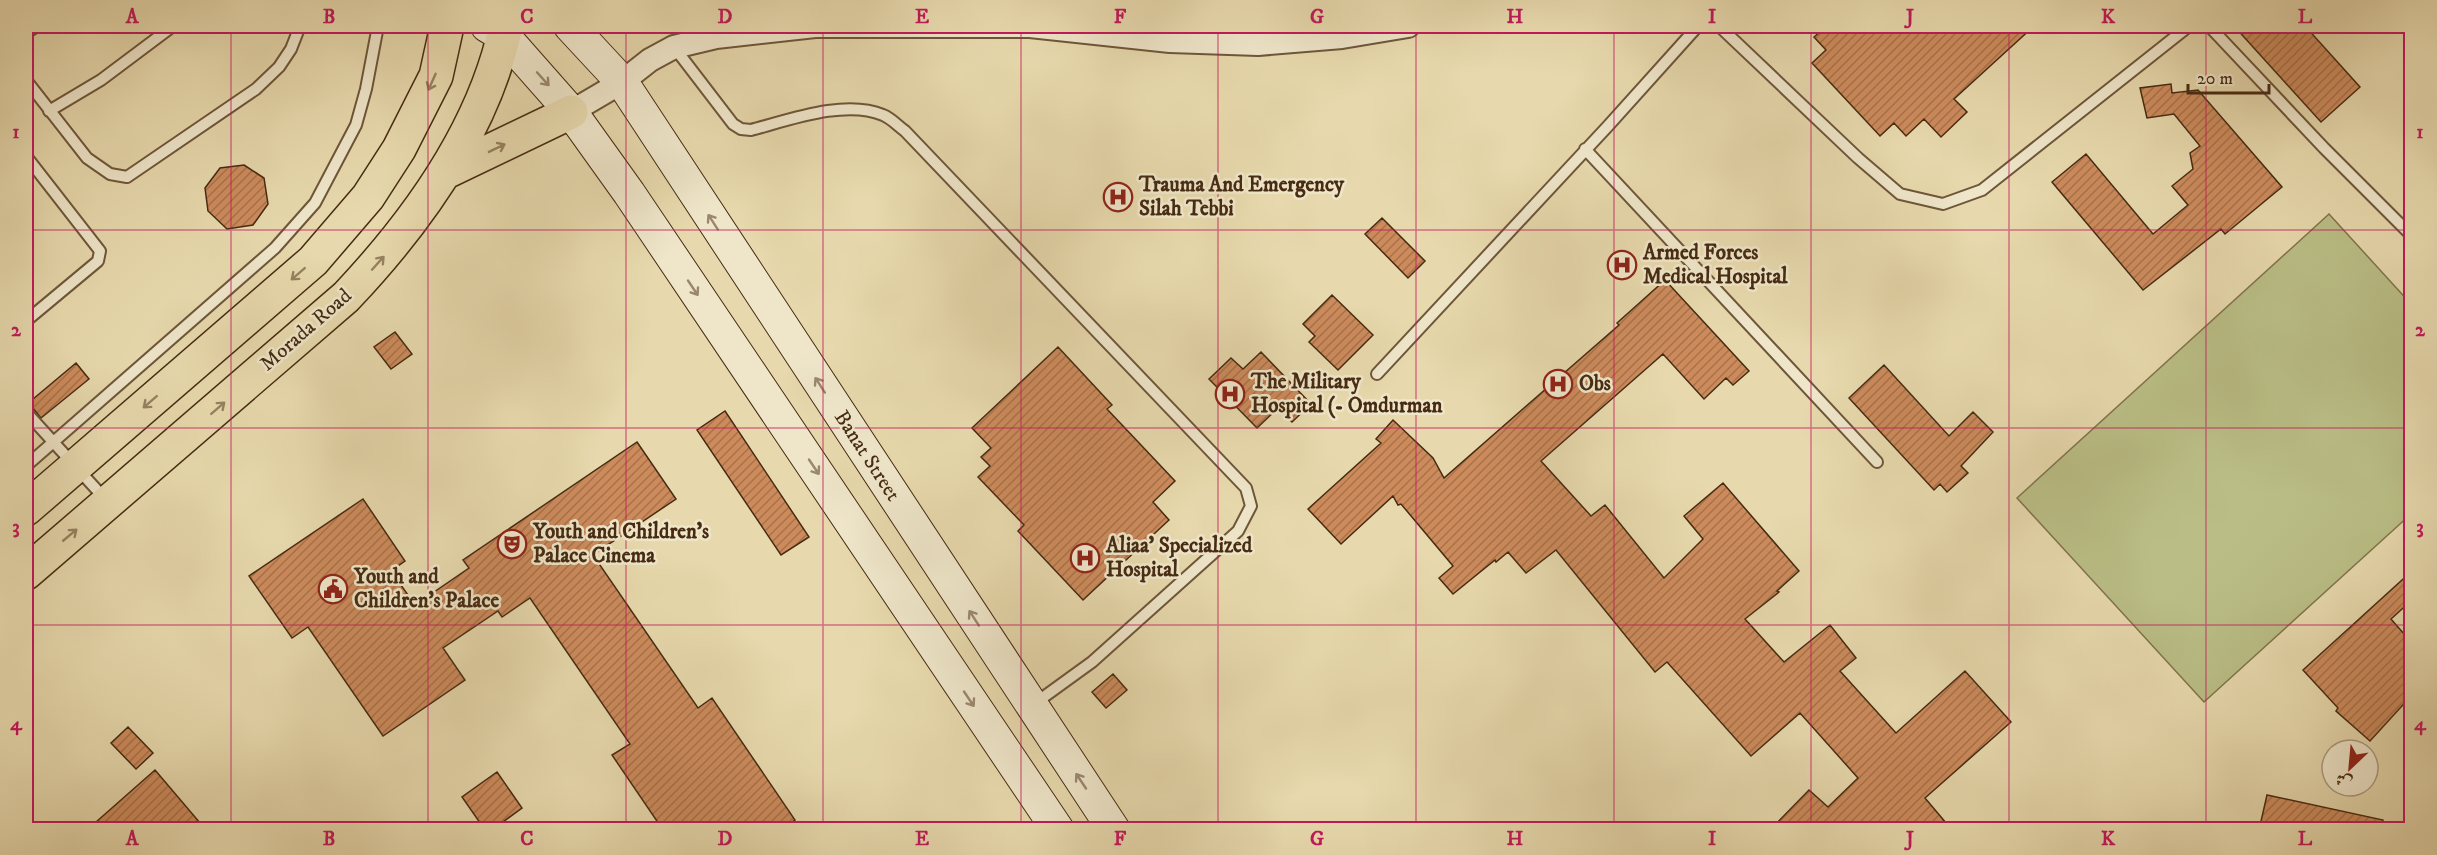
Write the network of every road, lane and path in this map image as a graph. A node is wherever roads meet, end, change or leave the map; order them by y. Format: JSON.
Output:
{"nodes":[{"id":1,"x":37,"y":26,"type":"edge"},
{"id":2,"x":172,"y":26,"type":"edge"},
{"id":3,"x":300,"y":26,"type":"edge"},
{"id":4,"x":378,"y":26,"type":"edge"},
{"id":5,"x":447,"y":26,"type":"edge"},
{"id":6,"x":570,"y":26,"type":"edge"},
{"id":7,"x":816,"y":26,"type":"edge"},
{"id":8,"x":1408,"y":26,"type":"edge"},
{"id":9,"x":1698,"y":26,"type":"edge"},
{"id":10,"x":1719,"y":26,"type":"edge"},
{"id":11,"x":2189,"y":26,"type":"edge"},
{"id":12,"x":2209,"y":26,"type":"edge"},
{"id":13,"x":499,"y":29,"type":"edge"},
{"id":14,"x":26,"y":33,"type":"edge"},
{"id":15,"x":674,"y":47,"type":"junction"},
{"id":16,"x":26,"y":80,"type":"edge"},
{"id":17,"x":622,"y":82,"type":"junction"},
{"id":18,"x":49,"y":111,"type":"junction"},
{"id":19,"x":571,"y":112,"type":"junction"},
{"id":20,"x":1585,"y":149,"type":"junction"},
{"id":21,"x":26,"y":156,"type":"edge"},
{"id":22,"x":444,"y":173,"type":"junction"},
{"id":23,"x":2412,"y":236,"type":"edge"},
{"id":24,"x":26,"y":321,"type":"edge"},
{"id":25,"x":1377,"y":374,"type":"dead end"},
{"id":26,"x":26,"y":412,"type":"edge"},
{"id":27,"x":52,"y":444,"type":"junction"},
{"id":28,"x":1877,"y":462,"type":"dead end"},
{"id":29,"x":26,"y":466,"type":"edge"},
{"id":30,"x":74,"y":467,"type":"junction"},
{"id":31,"x":108,"y":502,"type":"junction"},
{"id":32,"x":26,"y":509,"type":"edge"},
{"id":33,"x":26,"y":573,"type":"edge"},
{"id":34,"x":1032,"y":706,"type":"junction"},
{"id":35,"x":1058,"y":830,"type":"edge"},
{"id":36,"x":1114,"y":830,"type":"edge"}],
"edges":[{"from":1,"to":14,"type":"lane"},
{"from":2,"to":18,"type":"lane"},
{"from":3,"to":18,"type":"lane"},
{"from":4,"to":27,"type":"lane"},
{"from":5,"to":30,"type":"main road","one_way":true},
{"from":6,"to":17,"type":"main road","name":"Banat Street"},
{"from":7,"to":8,"type":"street"},
{"from":7,"to":15,"type":"street"},
{"from":9,"to":20,"type":"lane"},
{"from":10,"to":11,"type":"lane"},
{"from":12,"to":23,"type":"lane"},
{"from":13,"to":19,"type":"main road","one_way":true},
{"from":13,"to":22,"type":"main road","name":"Morada Road"},
{"from":15,"to":17,"type":"street"},
{"from":15,"to":34,"type":"lane"},
{"from":16,"to":18,"type":"lane"},
{"from":17,"to":19,"type":"street"},
{"from":34,"to":17,"type":"main road","name":"Banat Street","one_way":true},
{"from":22,"to":19,"type":"main road","one_way":true},
{"from":19,"to":35,"type":"main road","one_way":true},
{"from":20,"to":25,"type":"lane"},
{"from":20,"to":28,"type":"lane"},
{"from":21,"to":24,"type":"lane"},
{"from":31,"to":22,"type":"main road","name":"Morada Road","one_way":true},
{"from":26,"to":27,"type":"lane"},
{"from":27,"to":29,"type":"lane"},
{"from":27,"to":30,"type":"lane"},
{"from":30,"to":31,"type":"lane"},
{"from":30,"to":32,"type":"main road"},
{"from":33,"to":31,"type":"main road","name":"Morada Road","one_way":true},
{"from":36,"to":34,"type":"main road","name":"Banat Street","one_way":true}]}
